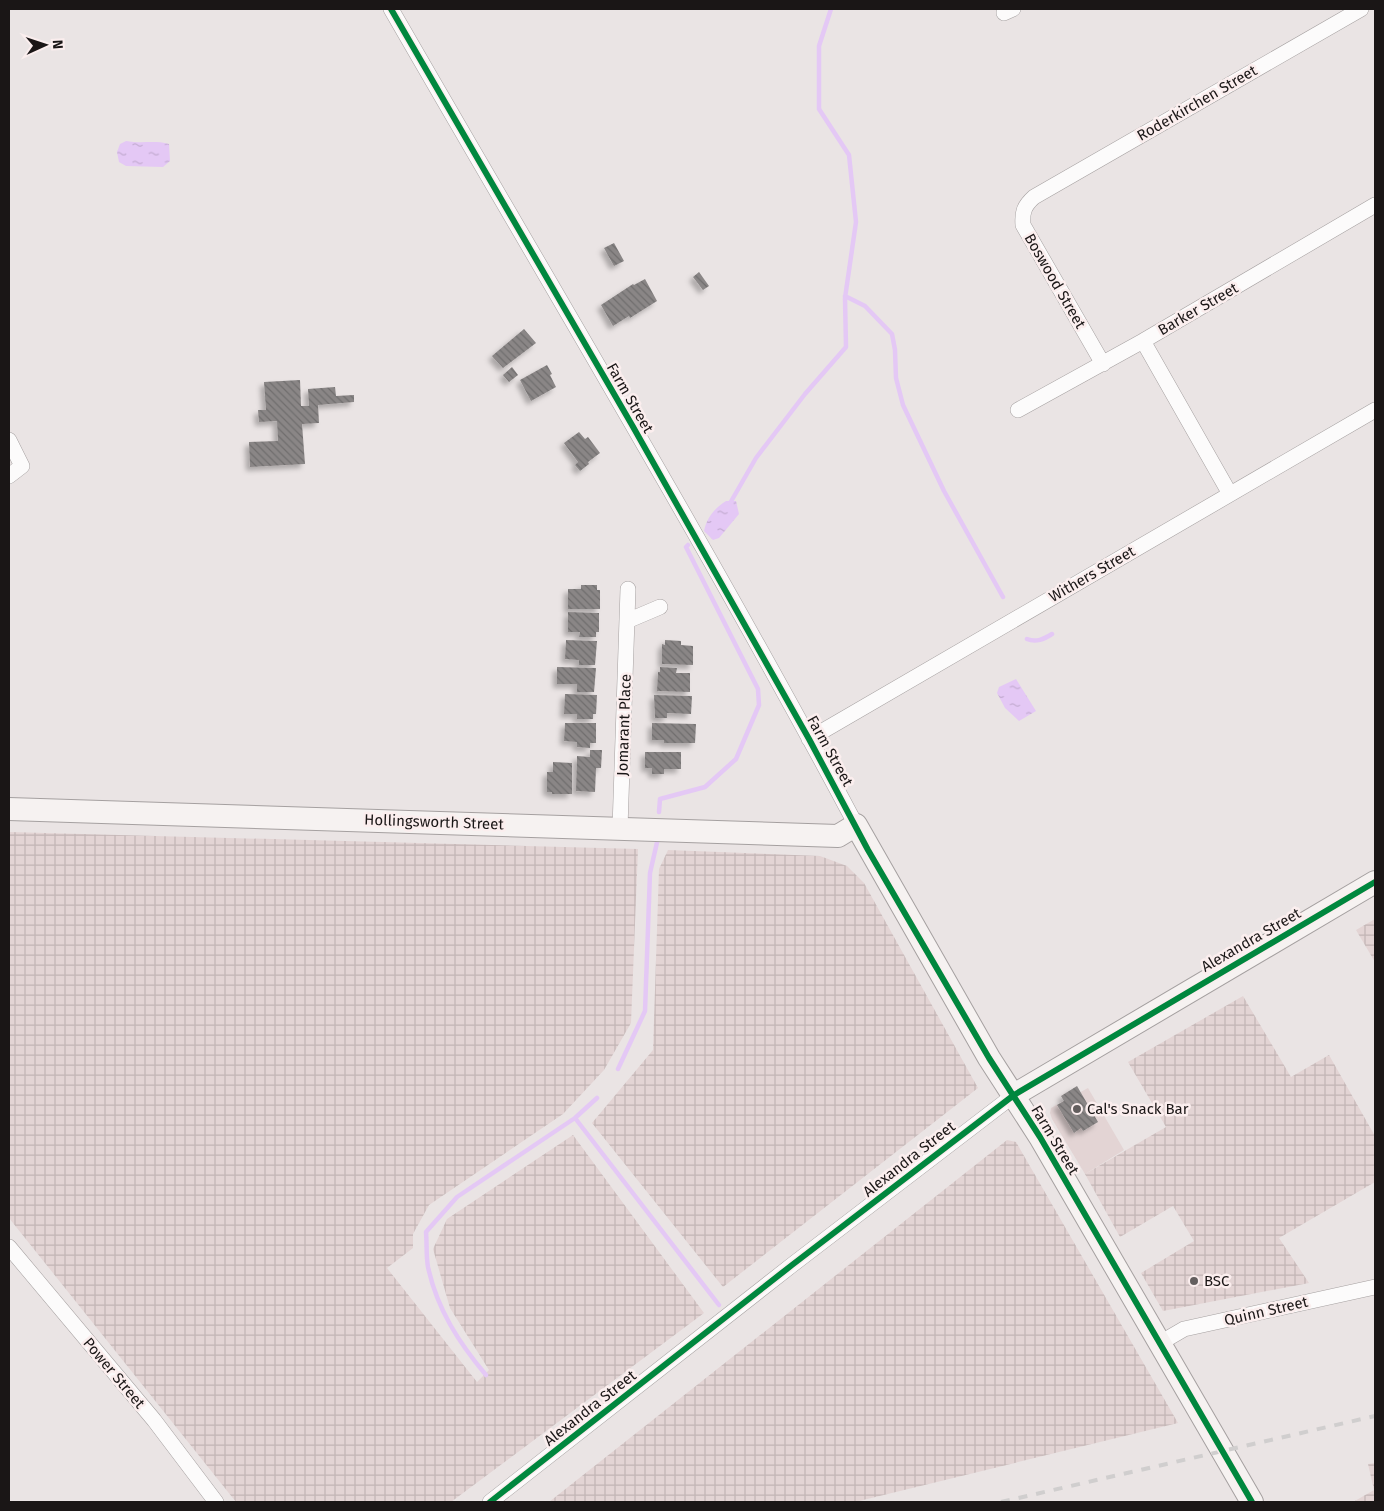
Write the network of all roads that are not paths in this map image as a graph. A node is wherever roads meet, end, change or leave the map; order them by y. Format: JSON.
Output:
{"nodes":[{"id":1,"x":391,"y":9,"type":"edge"},
{"id":2,"x":1361,"y":9,"type":"edge"},
{"id":3,"x":1034,"y":197,"type":"joint"},
{"id":4,"x":1375,"y":206,"type":"edge"},
{"id":5,"x":1143,"y":341,"type":"junction"},
{"id":6,"x":1103,"y":364,"type":"junction"},
{"id":7,"x":1018,"y":410,"type":"dead end"},
{"id":8,"x":1375,"y":410,"type":"edge"},
{"id":9,"x":9,"y":440,"type":"edge"},
{"id":10,"x":9,"y":476,"type":"edge"},
{"id":11,"x":1230,"y":494,"type":"junction"},
{"id":12,"x":628,"y":589,"type":"dead end"},
{"id":13,"x":660,"y":608,"type":"dead end"},
{"id":14,"x":627,"y":621,"type":"junction"},
{"id":15,"x":809,"y":739,"type":"junction"},
{"id":16,"x":9,"y":809,"type":"edge"},
{"id":17,"x":856,"y":825,"type":"junction"},
{"id":18,"x":620,"y":828,"type":"junction"},
{"id":19,"x":1375,"y":882,"type":"edge"},
{"id":20,"x":1014,"y":1095,"type":"junction"},
{"id":21,"x":9,"y":1247,"type":"edge"},
{"id":22,"x":1375,"y":1287,"type":"edge"},
{"id":23,"x":1160,"y":1343,"type":"junction"},
{"id":24,"x":216,"y":1502,"type":"edge"},
{"id":25,"x":490,"y":1502,"type":"edge"},
{"id":26,"x":1252,"y":1502,"type":"edge"}],
"edges":[{"from":1,"to":15,"type":"street","name":"Farm Street"},
{"from":2,"to":3,"type":"street","name":"Roderkirchen Street"},
{"from":3,"to":6,"type":"street","name":"Boswood Street"},
{"from":4,"to":5,"type":"street","name":"Barker Street"},
{"from":5,"to":6,"type":"street","name":"Barker Street"},
{"from":5,"to":11,"type":"street"},
{"from":6,"to":7,"type":"street","name":"Barker Street"},
{"from":8,"to":11,"type":"street","name":"Withers Street"},
{"from":9,"to":10,"type":"street"},
{"from":11,"to":15,"type":"street","name":"Withers Street"},
{"from":12,"to":14,"type":"street","name":"Jomarant Place"},
{"from":13,"to":14,"type":"street"},
{"from":14,"to":18,"type":"street","name":"Jomarant Place"},
{"from":15,"to":17,"type":"street","name":"Farm Street"},
{"from":16,"to":18,"type":"street","name":"Hollingsworth Street"},
{"from":17,"to":18,"type":"street","name":"Hollingsworth Street"},
{"from":17,"to":20,"type":"street","name":"Farm Street"},
{"from":19,"to":20,"type":"street","name":"Alexandra Street"},
{"from":20,"to":23,"type":"street","name":"Farm Street"},
{"from":20,"to":25,"type":"street","name":"Alexandra Street"},
{"from":21,"to":24,"type":"street","name":"Power Street"},
{"from":22,"to":23,"type":"street","name":"Quinn Street"},
{"from":23,"to":26,"type":"street","name":"Farm Street"}]}
